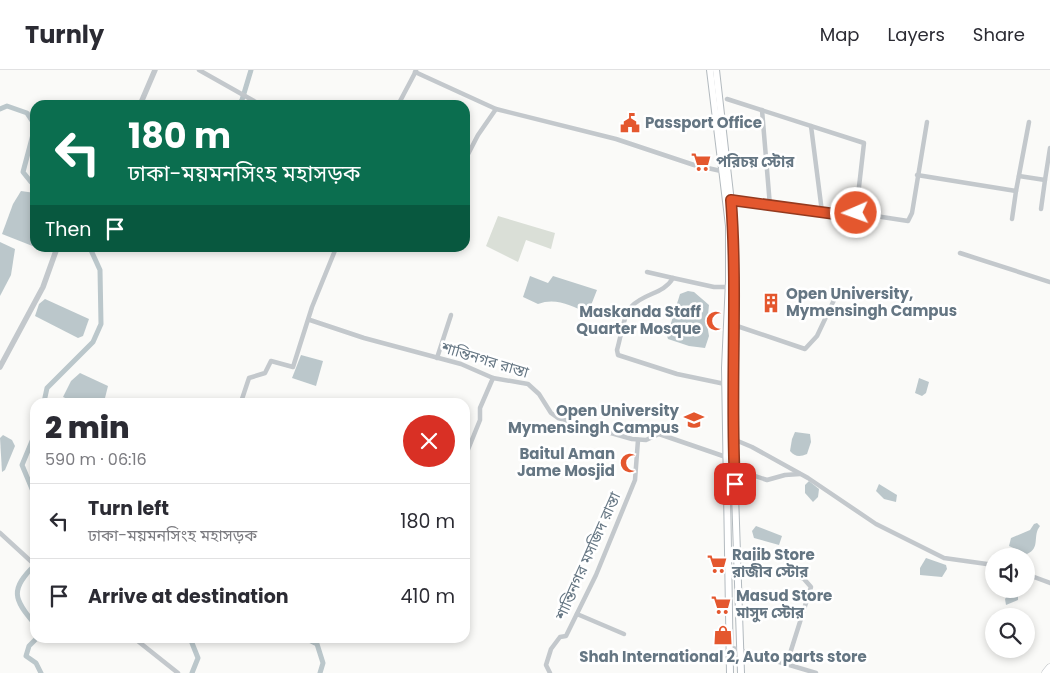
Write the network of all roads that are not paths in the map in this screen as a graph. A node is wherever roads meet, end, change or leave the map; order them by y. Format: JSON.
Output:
{"nodes":[{"id":1,"x":155,"y":70,"type":"edge"},
{"id":2,"x":200,"y":70,"type":"edge"},
{"id":3,"x":710,"y":70,"type":"edge"},
{"id":4,"x":716,"y":70,"type":"edge"},
{"id":5,"x":416,"y":71,"type":"edge"},
{"id":6,"x":727,"y":99,"type":"dead end"},
{"id":7,"x":142,"y":100,"type":"edge"},
{"id":8,"x":252,"y":100,"type":"edge"},
{"id":9,"x":401,"y":100,"type":"edge"},
{"id":10,"x":496,"y":108,"type":"junction"},
{"id":11,"x":762,"y":110,"type":"junction"},
{"id":12,"x":927,"y":122,"type":"dead end"},
{"id":13,"x":1029,"y":122,"type":"dead end"},
{"id":14,"x":811,"y":126,"type":"junction"},
{"id":15,"x":1050,"y":148,"type":"edge"},
{"id":16,"x":470,"y":150,"type":"edge"},
{"id":17,"x":721,"y":171,"type":"junction"},
{"id":18,"x":918,"y":175,"type":"junction"},
{"id":19,"x":1019,"y":176,"type":"junction"},
{"id":20,"x":1045,"y":180,"type":"junction"},
{"id":21,"x":1016,"y":192,"type":"junction"},
{"id":22,"x":731,"y":200,"type":"junction"},
{"id":23,"x":770,"y":206,"type":"junction"},
{"id":24,"x":1041,"y":210,"type":"dead end"},
{"id":25,"x":822,"y":212,"type":"junction"},
{"id":26,"x":856,"y":213,"type":"junction"},
{"id":27,"x":1012,"y":219,"type":"dead end"},
{"id":28,"x":56,"y":252,"type":"edge"},
{"id":29,"x":334,"y":252,"type":"edge"},
{"id":30,"x":960,"y":253,"type":"dead end"},
{"id":31,"x":647,"y":272,"type":"dead end"},
{"id":32,"x":673,"y":278,"type":"junction"},
{"id":33,"x":1050,"y":282,"type":"edge"},
{"id":34,"x":729,"y":287,"type":"junction"},
{"id":35,"x":834,"y":300,"type":"dead end"},
{"id":36,"x":450,"y":315,"type":"dead end"},
{"id":37,"x":310,"y":320,"type":"junction"},
{"id":38,"x":734,"y":325,"type":"junction"},
{"id":39,"x":437,"y":358,"type":"junction"},
{"id":40,"x":0,"y":367,"type":"edge"},
{"id":41,"x":494,"y":378,"type":"junction"},
{"id":42,"x":726,"y":384,"type":"junction"},
{"id":43,"x":242,"y":398,"type":"edge"},
{"id":44,"x":733,"y":439,"type":"junction"},
{"id":45,"x":638,"y":440,"type":"junction"},
{"id":46,"x":470,"y":445,"type":"edge"},
{"id":47,"x":726,"y":457,"type":"junction"},
{"id":48,"x":734,"y":469,"type":"junction"},
{"id":49,"x":800,"y":474,"type":"junction"},
{"id":50,"x":0,"y":533,"type":"edge"},
{"id":51,"x":30,"y":560,"type":"edge"},
{"id":52,"x":985,"y":564,"type":"edge"},
{"id":53,"x":784,"y":569,"type":"dead end"},
{"id":54,"x":1035,"y":577,"type":"edge"},
{"id":55,"x":1050,"y":583,"type":"edge"},
{"id":56,"x":577,"y":614,"type":"junction"},
{"id":57,"x":624,"y":634,"type":"dead end"},
{"id":58,"x":140,"y":643,"type":"edge"},
{"id":59,"x":729,"y":647,"type":"junction"},
{"id":60,"x":741,"y":650,"type":"junction"},
{"id":61,"x":787,"y":663,"type":"junction"},
{"id":62,"x":1050,"y":668,"type":"edge"},
{"id":63,"x":178,"y":673,"type":"edge"},
{"id":64,"x":550,"y":673,"type":"edge"},
{"id":65,"x":730,"y":673,"type":"edge"},
{"id":66,"x":742,"y":673,"type":"edge"},
{"id":67,"x":816,"y":673,"type":"edge"},
{"id":68,"x":1046,"y":673,"type":"edge"}],
"edges":[{"from":1,"to":7,"type":"street"},
{"from":2,"to":8,"type":"street"},
{"from":3,"to":17,"type":"main road"},
{"from":4,"to":22,"type":"main road"},
{"from":5,"to":9,"type":"street"},
{"from":5,"to":10,"type":"street"},
{"from":6,"to":11,"type":"street"},
{"from":10,"to":16,"type":"street"},
{"from":10,"to":17,"type":"street"},
{"from":11,"to":14,"type":"street"},
{"from":11,"to":23,"type":"street"},
{"from":12,"to":18,"type":"street"},
{"from":13,"to":19,"type":"street"},
{"from":14,"to":25,"type":"street"},
{"from":14,"to":26,"type":"street"},
{"from":15,"to":20,"type":"street"},
{"from":17,"to":34,"type":"main road"},
{"from":18,"to":21,"type":"street"},
{"from":18,"to":26,"type":"street"},
{"from":19,"to":20,"type":"street"},
{"from":19,"to":21,"type":"street"},
{"from":20,"to":24,"type":"street"},
{"from":21,"to":27,"type":"street"},
{"from":22,"to":23,"type":"street"},
{"from":22,"to":38,"type":"main road"},
{"from":23,"to":25,"type":"street"},
{"from":25,"to":26,"type":"street"},
{"from":28,"to":40,"type":"street"},
{"from":29,"to":37,"type":"street"},
{"from":30,"to":33,"type":"street"},
{"from":31,"to":32,"type":"street"},
{"from":32,"to":34,"type":"street"},
{"from":32,"to":42,"type":"street"},
{"from":34,"to":42,"type":"main road"},
{"from":35,"to":38,"type":"street"},
{"from":36,"to":39,"type":"street"},
{"from":37,"to":39,"type":"street","name":"শান্তিনগর রাস্তা"},
{"from":37,"to":43,"type":"street"},
{"from":38,"to":44,"type":"main road"},
{"from":39,"to":41,"type":"street","name":"শান্তিনগর রাস্তা"},
{"from":41,"to":45,"type":"street","name":"শান্তিনগর রাস্তা"},
{"from":41,"to":46,"type":"street"},
{"from":42,"to":47,"type":"main road"},
{"from":44,"to":48,"type":"main road"},
{"from":44,"to":49,"type":"street"},
{"from":45,"to":47,"type":"street","name":"শান্তিনগর রাস্তা"},
{"from":45,"to":56,"type":"street","name":"শান্তিনগর মসজিদ রাস্তা"},
{"from":47,"to":59,"type":"main road"},
{"from":48,"to":49,"type":"street"},
{"from":48,"to":60,"type":"main road"},
{"from":49,"to":52,"type":"street"},
{"from":50,"to":51,"type":"street"},
{"from":53,"to":61,"type":"street"},
{"from":54,"to":55,"type":"street"},
{"from":56,"to":57,"type":"street"},
{"from":56,"to":64,"type":"street","name":"শান্তিনগর মসজিদ রাস্তা"},
{"from":58,"to":63,"type":"street"},
{"from":59,"to":60,"type":"street"},
{"from":59,"to":65,"type":"main road"},
{"from":60,"to":61,"type":"street"},
{"from":60,"to":66,"type":"main road"},
{"from":61,"to":67,"type":"street"},
{"from":62,"to":68,"type":"highway"}]}
